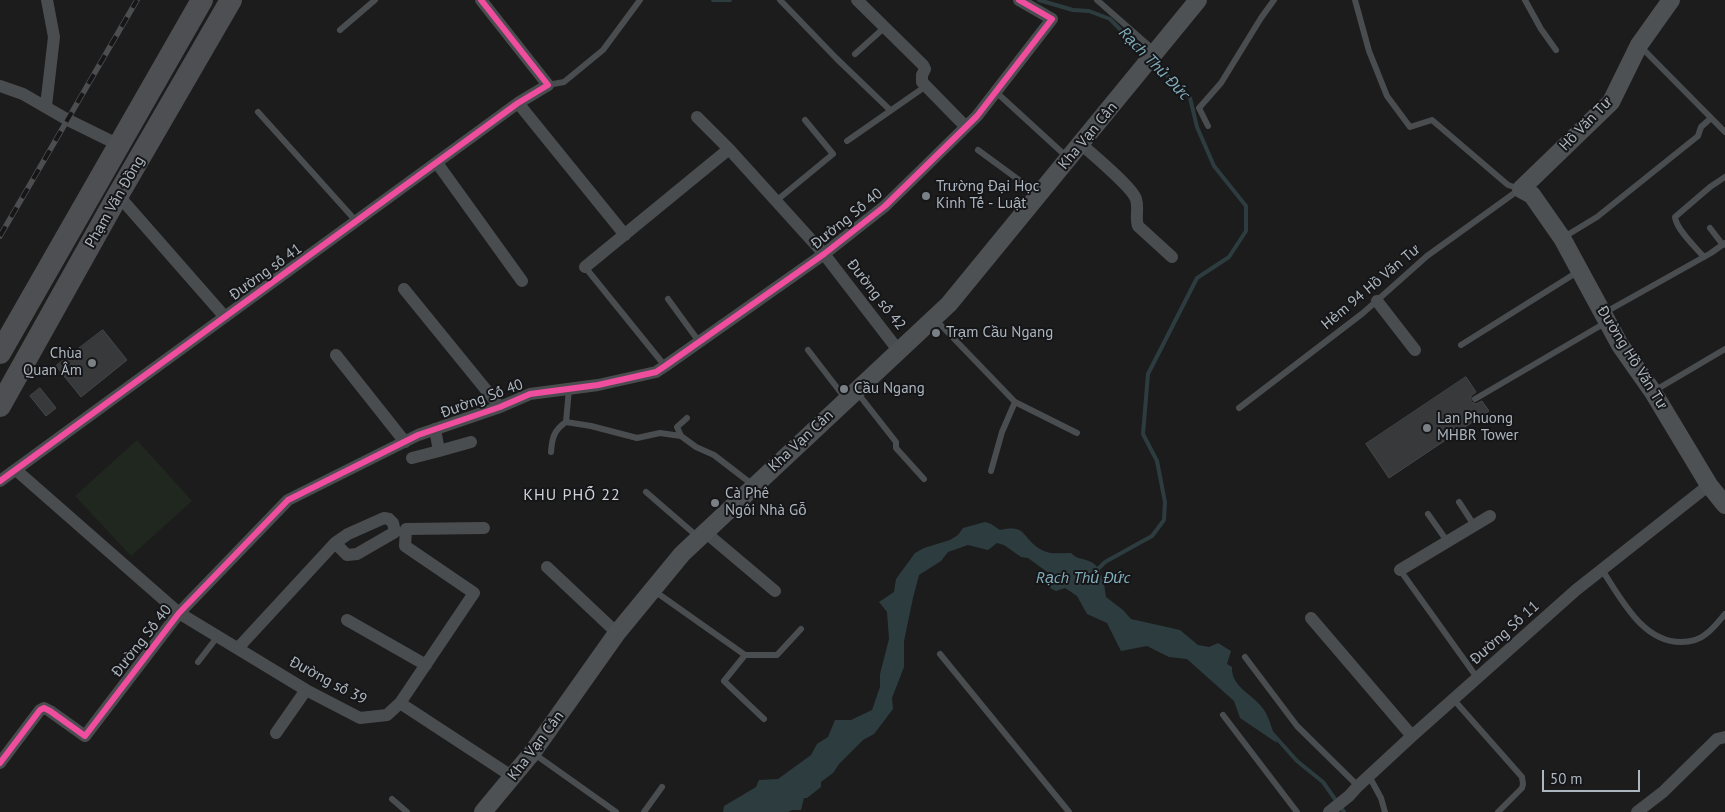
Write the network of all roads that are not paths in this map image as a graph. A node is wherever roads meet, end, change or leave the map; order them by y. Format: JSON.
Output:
{"nodes":[{"id":1,"x":47,"y":0,"type":"edge"},
{"id":2,"x":202,"y":0,"type":"edge"},
{"id":3,"x":232,"y":0,"type":"edge"},
{"id":4,"x":375,"y":0,"type":"edge"},
{"id":5,"x":481,"y":0,"type":"edge"},
{"id":6,"x":640,"y":0,"type":"edge"},
{"id":7,"x":780,"y":0,"type":"edge"},
{"id":8,"x":1019,"y":0,"type":"edge"},
{"id":9,"x":1097,"y":0,"type":"edge"},
{"id":10,"x":1198,"y":0,"type":"edge"},
{"id":11,"x":1274,"y":0,"type":"edge"},
{"id":12,"x":1355,"y":0,"type":"edge"},
{"id":13,"x":1525,"y":0,"type":"edge"},
{"id":14,"x":1671,"y":0,"type":"edge"},
{"id":15,"x":863,"y":2,"type":"edge"},
{"id":16,"x":885,"y":27,"type":"junction"},
{"id":17,"x":340,"y":30,"type":"dead end"},
{"id":18,"x":1639,"y":45,"type":"junction"},
{"id":19,"x":1556,"y":50,"type":"dead end"},
{"id":20,"x":1156,"y":51,"type":"junction"},
{"id":21,"x":856,"y":54,"type":"dead end"},
{"id":22,"x":548,"y":85,"type":"junction"},
{"id":23,"x":0,"y":86,"type":"edge"},
{"id":24,"x":926,"y":86,"type":"junction"},
{"id":25,"x":1001,"y":97,"type":"junction"},
{"id":26,"x":518,"y":103,"type":"junction"},
{"id":27,"x":46,"y":106,"type":"junction"},
{"id":28,"x":890,"y":110,"type":"junction"},
{"id":29,"x":258,"y":112,"type":"dead end"},
{"id":30,"x":698,"y":117,"type":"dead end"},
{"id":31,"x":1711,"y":118,"type":"junction"},
{"id":32,"x":805,"y":120,"type":"dead end"},
{"id":33,"x":1208,"y":126,"type":"dead end"},
{"id":34,"x":966,"y":127,"type":"junction"},
{"id":35,"x":1725,"y":132,"type":"edge"},
{"id":36,"x":847,"y":141,"type":"dead end"},
{"id":37,"x":1081,"y":144,"type":"junction"},
{"id":38,"x":119,"y":146,"type":"junction"},
{"id":39,"x":729,"y":148,"type":"junction"},
{"id":40,"x":978,"y":150,"type":"dead end"},
{"id":41,"x":1069,"y":158,"type":"junction"},
{"id":42,"x":437,"y":163,"type":"junction"},
{"id":43,"x":1725,"y":177,"type":"edge"},
{"id":44,"x":1521,"y":189,"type":"junction"},
{"id":45,"x":118,"y":195,"type":"junction"},
{"id":46,"x":1039,"y":195,"type":"junction"},
{"id":47,"x":776,"y":201,"type":"junction"},
{"id":48,"x":356,"y":221,"type":"junction"},
{"id":49,"x":1710,"y":228,"type":"dead end"},
{"id":50,"x":625,"y":235,"type":"junction"},
{"id":51,"x":1562,"y":238,"type":"junction"},
{"id":52,"x":1724,"y":244,"type":"edge"},
{"id":53,"x":824,"y":254,"type":"junction"},
{"id":54,"x":1172,"y":257,"type":"dead end"},
{"id":55,"x":1704,"y":257,"type":"junction"},
{"id":56,"x":585,"y":267,"type":"joint"},
{"id":57,"x":1580,"y":270,"type":"junction"},
{"id":58,"x":522,"y":281,"type":"dead end"},
{"id":59,"x":404,"y":289,"type":"dead end"},
{"id":60,"x":668,"y":299,"type":"dead end"},
{"id":61,"x":1377,"y":300,"type":"junction"},
{"id":62,"x":225,"y":317,"type":"junction"},
{"id":63,"x":934,"y":318,"type":"junction"},
{"id":64,"x":1605,"y":318,"type":"junction"},
{"id":65,"x":700,"y":343,"type":"junction"},
{"id":66,"x":1461,"y":345,"type":"dead end"},
{"id":67,"x":1725,"y":349,"type":"edge"},
{"id":68,"x":808,"y":350,"type":"dead end"},
{"id":69,"x":898,"y":350,"type":"junction"},
{"id":70,"x":1415,"y":350,"type":"dead end"},
{"id":71,"x":0,"y":353,"type":"edge"},
{"id":72,"x":336,"y":355,"type":"dead end"},
{"id":73,"x":665,"y":366,"type":"junction"},
{"id":74,"x":569,"y":389,"type":"junction"},
{"id":75,"x":1653,"y":392,"type":"junction"},
{"id":76,"x":851,"y":394,"type":"junction"},
{"id":77,"x":1475,"y":399,"type":"dead end"},
{"id":78,"x":1015,"y":402,"type":"junction"},
{"id":79,"x":0,"y":406,"type":"edge"},
{"id":80,"x":500,"y":407,"type":"junction"},
{"id":81,"x":1239,"y":408,"type":"dead end"},
{"id":82,"x":686,"y":418,"type":"dead end"},
{"id":83,"x":566,"y":422,"type":"junction"},
{"id":84,"x":435,"y":429,"type":"junction"},
{"id":85,"x":1077,"y":434,"type":"dead end"},
{"id":86,"x":681,"y":436,"type":"junction"},
{"id":87,"x":405,"y":442,"type":"junction"},
{"id":88,"x":471,"y":442,"type":"dead end"},
{"id":89,"x":439,"y":451,"type":"junction"},
{"id":90,"x":551,"y":452,"type":"dead end"},
{"id":91,"x":412,"y":458,"type":"dead end"},
{"id":92,"x":16,"y":470,"type":"junction"},
{"id":93,"x":991,"y":471,"type":"dead end"},
{"id":94,"x":924,"y":479,"type":"dead end"},
{"id":95,"x":0,"y":481,"type":"edge"},
{"id":96,"x":1709,"y":485,"type":"junction"},
{"id":97,"x":754,"y":486,"type":"junction"},
{"id":98,"x":646,"y":492,"type":"dead end"},
{"id":99,"x":1459,"y":502,"type":"dead end"},
{"id":100,"x":1725,"y":505,"type":"edge"},
{"id":101,"x":1428,"y":514,"type":"dead end"},
{"id":102,"x":1490,"y":516,"type":"dead end"},
{"id":103,"x":1474,"y":525,"type":"junction"},
{"id":104,"x":484,"y":528,"type":"dead end"},
{"id":105,"x":702,"y":535,"type":"junction"},
{"id":106,"x":1447,"y":541,"type":"junction"},
{"id":107,"x":335,"y":543,"type":"dead end"},
{"id":108,"x":547,"y":567,"type":"dead end"},
{"id":109,"x":1399,"y":568,"type":"joint"},
{"id":110,"x":1602,"y":570,"type":"junction"},
{"id":111,"x":652,"y":589,"type":"junction"},
{"id":112,"x":775,"y":591,"type":"dead end"},
{"id":113,"x":179,"y":613,"type":"junction"},
{"id":114,"x":1725,"y":614,"type":"edge"},
{"id":115,"x":1311,"y":618,"type":"dead end"},
{"id":116,"x":346,"y":620,"type":"dead end"},
{"id":117,"x":801,"y":629,"type":"dead end"},
{"id":118,"x":617,"y":633,"type":"junction"},
{"id":119,"x":218,"y":636,"type":"junction"},
{"id":120,"x":238,"y":648,"type":"junction"},
{"id":121,"x":940,"y":654,"type":"dead end"},
{"id":122,"x":745,"y":655,"type":"junction"},
{"id":123,"x":1246,"y":657,"type":"dead end"},
{"id":124,"x":198,"y":662,"type":"dead end"},
{"id":125,"x":426,"y":665,"type":"junction"},
{"id":126,"x":1478,"y":679,"type":"junction"},
{"id":127,"x":306,"y":690,"type":"junction"},
{"id":128,"x":1454,"y":700,"type":"junction"},
{"id":129,"x":400,"y":703,"type":"junction"},
{"id":130,"x":1223,"y":715,"type":"dead end"},
{"id":131,"x":764,"y":719,"type":"dead end"},
{"id":132,"x":276,"y":733,"type":"dead end"},
{"id":133,"x":1412,"y":736,"type":"junction"},
{"id":134,"x":1725,"y":737,"type":"edge"},
{"id":135,"x":532,"y":752,"type":"junction"},
{"id":136,"x":0,"y":762,"type":"edge"},
{"id":137,"x":1368,"y":776,"type":"junction"},
{"id":138,"x":513,"y":777,"type":"junction"},
{"id":139,"x":1358,"y":786,"type":"junction"},
{"id":140,"x":662,"y":787,"type":"dead end"},
{"id":141,"x":392,"y":799,"type":"dead end"},
{"id":142,"x":407,"y":812,"type":"edge"},
{"id":143,"x":483,"y":812,"type":"edge"},
{"id":144,"x":616,"y":812,"type":"edge"},
{"id":145,"x":644,"y":812,"type":"edge"},
{"id":146,"x":1069,"y":812,"type":"edge"},
{"id":147,"x":1297,"y":812,"type":"edge"},
{"id":148,"x":1329,"y":812,"type":"edge"},
{"id":149,"x":1385,"y":812,"type":"edge"},
{"id":150,"x":1498,"y":812,"type":"edge"},
{"id":151,"x":1637,"y":812,"type":"edge"}],
"edges":[{"from":1,"to":27,"type":"street"},
{"from":2,"to":38,"type":"highway","name":"Phạm Văn Đồng"},
{"from":3,"to":45,"type":"highway","name":"Phạm Văn Đồng"},
{"from":4,"to":17,"type":"lane"},
{"from":5,"to":22,"type":"street"},
{"from":6,"to":22,"type":"lane"},
{"from":7,"to":28,"type":"lane"},
{"from":8,"to":25,"type":"street","name":"Đường Số 40"},
{"from":9,"to":20,"type":"lane"},
{"from":10,"to":20,"type":"main road"},
{"from":11,"to":33,"type":"lane"},
{"from":12,"to":44,"type":"lane"},
{"from":13,"to":19,"type":"lane"},
{"from":14,"to":18,"type":"main road","name":"Hồ Văn Tư"},
{"from":15,"to":16,"type":"street"},
{"from":16,"to":21,"type":"lane"},
{"from":16,"to":24,"type":"street"},
{"from":18,"to":31,"type":"lane"},
{"from":18,"to":44,"type":"main road","name":"Hồ Văn Tư"},
{"from":20,"to":37,"type":"main road","name":"Kha Vạn Cân"},
{"from":22,"to":26,"type":"street","name":"Đường số 41"},
{"from":23,"to":27,"type":"street"},
{"from":24,"to":28,"type":"lane"},
{"from":24,"to":34,"type":"street"},
{"from":25,"to":34,"type":"street","name":"Đường Số 40"},
{"from":25,"to":41,"type":"lane"},
{"from":26,"to":42,"type":"street","name":"Đường số 41"},
{"from":26,"to":50,"type":"street"},
{"from":27,"to":38,"type":"street"},
{"from":28,"to":36,"type":"lane"},
{"from":29,"to":48,"type":"lane"},
{"from":30,"to":39,"type":"street","name":"Đường số 42"},
{"from":31,"to":35,"type":"lane"},
{"from":31,"to":51,"type":"lane"},
{"from":32,"to":47,"type":"lane"},
{"from":34,"to":53,"type":"street","name":"Đường Số 40"},
{"from":37,"to":41,"type":"main road","name":"Kha Vạn Cân"},
{"from":37,"to":54,"type":"street"},
{"from":38,"to":71,"type":"highway","name":"Phạm Văn Đồng"},
{"from":39,"to":47,"type":"street","name":"Đường số 42"},
{"from":39,"to":50,"type":"street"},
{"from":40,"to":46,"type":"lane"},
{"from":41,"to":46,"type":"main road","name":"Kha Vạn Cân"},
{"from":42,"to":48,"type":"street","name":"Đường số 41"},
{"from":42,"to":58,"type":"street"},
{"from":43,"to":55,"type":"lane"},
{"from":44,"to":51,"type":"main road","name":"Đường Hồ Văn Tư"},
{"from":44,"to":61,"type":"lane","name":"Hẻm 94 Hồ Văn Tư"},
{"from":45,"to":62,"type":"street","name":"Đường số 41"},
{"from":45,"to":79,"type":"highway","name":"Phạm Văn Đồng"},
{"from":46,"to":63,"type":"main road","name":"Kha Vạn Cân"},
{"from":47,"to":53,"type":"street","name":"Đường số 42"},
{"from":48,"to":62,"type":"street","name":"Đường số 41"},
{"from":49,"to":52,"type":"lane"},
{"from":50,"to":56,"type":"street"},
{"from":51,"to":57,"type":"main road","name":"Đường Hồ Văn Tư"},
{"from":52,"to":55,"type":"lane"},
{"from":53,"to":65,"type":"street","name":"Đường Số 40"},
{"from":53,"to":69,"type":"street","name":"Đường số 42"},
{"from":55,"to":64,"type":"lane"},
{"from":56,"to":73,"type":"lane"},
{"from":57,"to":64,"type":"main road","name":"Đường Hồ Văn Tư"},
{"from":57,"to":66,"type":"lane"},
{"from":59,"to":80,"type":"street"},
{"from":60,"to":65,"type":"lane"},
{"from":61,"to":70,"type":"street"},
{"from":61,"to":81,"type":"lane","name":"Hẻm 94 Hồ Văn Tư"},
{"from":62,"to":92,"type":"street","name":"Đường số 41"},
{"from":63,"to":69,"type":"main road","name":"Kha Vạn Cân"},
{"from":63,"to":78,"type":"lane"},
{"from":64,"to":75,"type":"main road","name":"Đường Hồ Văn Tư"},
{"from":64,"to":77,"type":"lane"},
{"from":65,"to":73,"type":"street","name":"Đường Số 40"},
{"from":67,"to":75,"type":"lane"},
{"from":68,"to":76,"type":"lane"},
{"from":69,"to":76,"type":"main road","name":"Kha Vạn Cân"},
{"from":72,"to":87,"type":"street"},
{"from":73,"to":74,"type":"street","name":"Đường Số 40"},
{"from":74,"to":80,"type":"street","name":"Đường Số 40"},
{"from":74,"to":83,"type":"lane"},
{"from":75,"to":96,"type":"main road","name":"Đường Hồ Văn Tư"},
{"from":76,"to":94,"type":"lane"},
{"from":76,"to":97,"type":"main road","name":"Kha Vạn Cân"},
{"from":78,"to":85,"type":"lane"},
{"from":78,"to":93,"type":"lane"},
{"from":80,"to":84,"type":"street","name":"Đường Số 40"},
{"from":82,"to":86,"type":"lane"},
{"from":83,"to":86,"type":"lane"},
{"from":83,"to":90,"type":"lane"},
{"from":84,"to":87,"type":"street","name":"Đường Số 40"},
{"from":84,"to":89,"type":"street"},
{"from":86,"to":97,"type":"lane"},
{"from":87,"to":113,"type":"street","name":"Đường Số 40"},
{"from":88,"to":89,"type":"street"},
{"from":89,"to":91,"type":"street"},
{"from":92,"to":95,"type":"street","name":"Đường số 41"},
{"from":92,"to":113,"type":"street"},
{"from":96,"to":100,"type":"main road","name":"Đường Hồ Văn Tư"},
{"from":96,"to":110,"type":"street","name":"Đường Số 11"},
{"from":97,"to":105,"type":"main road","name":"Kha Vạn Cân"},
{"from":98,"to":105,"type":"lane"},
{"from":99,"to":103,"type":"lane"},
{"from":101,"to":106,"type":"lane"},
{"from":102,"to":103,"type":"street"},
{"from":103,"to":106,"type":"street"},
{"from":104,"to":125,"type":"street"},
{"from":105,"to":111,"type":"main road","name":"Kha Vạn Cân"},
{"from":105,"to":112,"type":"street"},
{"from":106,"to":109,"type":"street"},
{"from":107,"to":120,"type":"street"},
{"from":108,"to":118,"type":"street"},
{"from":109,"to":126,"type":"lane"},
{"from":110,"to":114,"type":"lane"},
{"from":110,"to":126,"type":"street","name":"Đường Số 11"},
{"from":111,"to":118,"type":"main road","name":"Kha Vạn Cân"},
{"from":111,"to":122,"type":"lane"},
{"from":113,"to":119,"type":"street","name":"Đường số 39"},
{"from":113,"to":136,"type":"street","name":"Đường Số 40"},
{"from":115,"to":133,"type":"street"},
{"from":116,"to":125,"type":"street"},
{"from":117,"to":122,"type":"lane"},
{"from":118,"to":135,"type":"main road","name":"Kha Vạn Cân"},
{"from":119,"to":120,"type":"street","name":"Đường số 39"},
{"from":119,"to":124,"type":"lane"},
{"from":120,"to":127,"type":"street","name":"Đường số 39"},
{"from":121,"to":146,"type":"lane"},
{"from":122,"to":131,"type":"lane"},
{"from":123,"to":139,"type":"lane"},
{"from":125,"to":129,"type":"street"},
{"from":126,"to":128,"type":"street","name":"Đường Số 11"},
{"from":127,"to":129,"type":"street","name":"Đường số 39"},
{"from":127,"to":132,"type":"street"},
{"from":128,"to":133,"type":"street","name":"Đường Số 11"},
{"from":128,"to":150,"type":"lane"},
{"from":129,"to":138,"type":"street"},
{"from":130,"to":147,"type":"lane"},
{"from":133,"to":137,"type":"street","name":"Đường Số 11"},
{"from":134,"to":151,"type":"street"},
{"from":135,"to":138,"type":"main road","name":"Kha Vạn Cân"},
{"from":135,"to":144,"type":"lane"},
{"from":137,"to":139,"type":"street","name":"Đường Số 11"},
{"from":137,"to":149,"type":"lane"},
{"from":138,"to":143,"type":"main road","name":"Kha Vạn Cân"},
{"from":139,"to":148,"type":"street","name":"Đường Số 11"},
{"from":140,"to":145,"type":"lane"},
{"from":141,"to":142,"type":"lane"}]}
